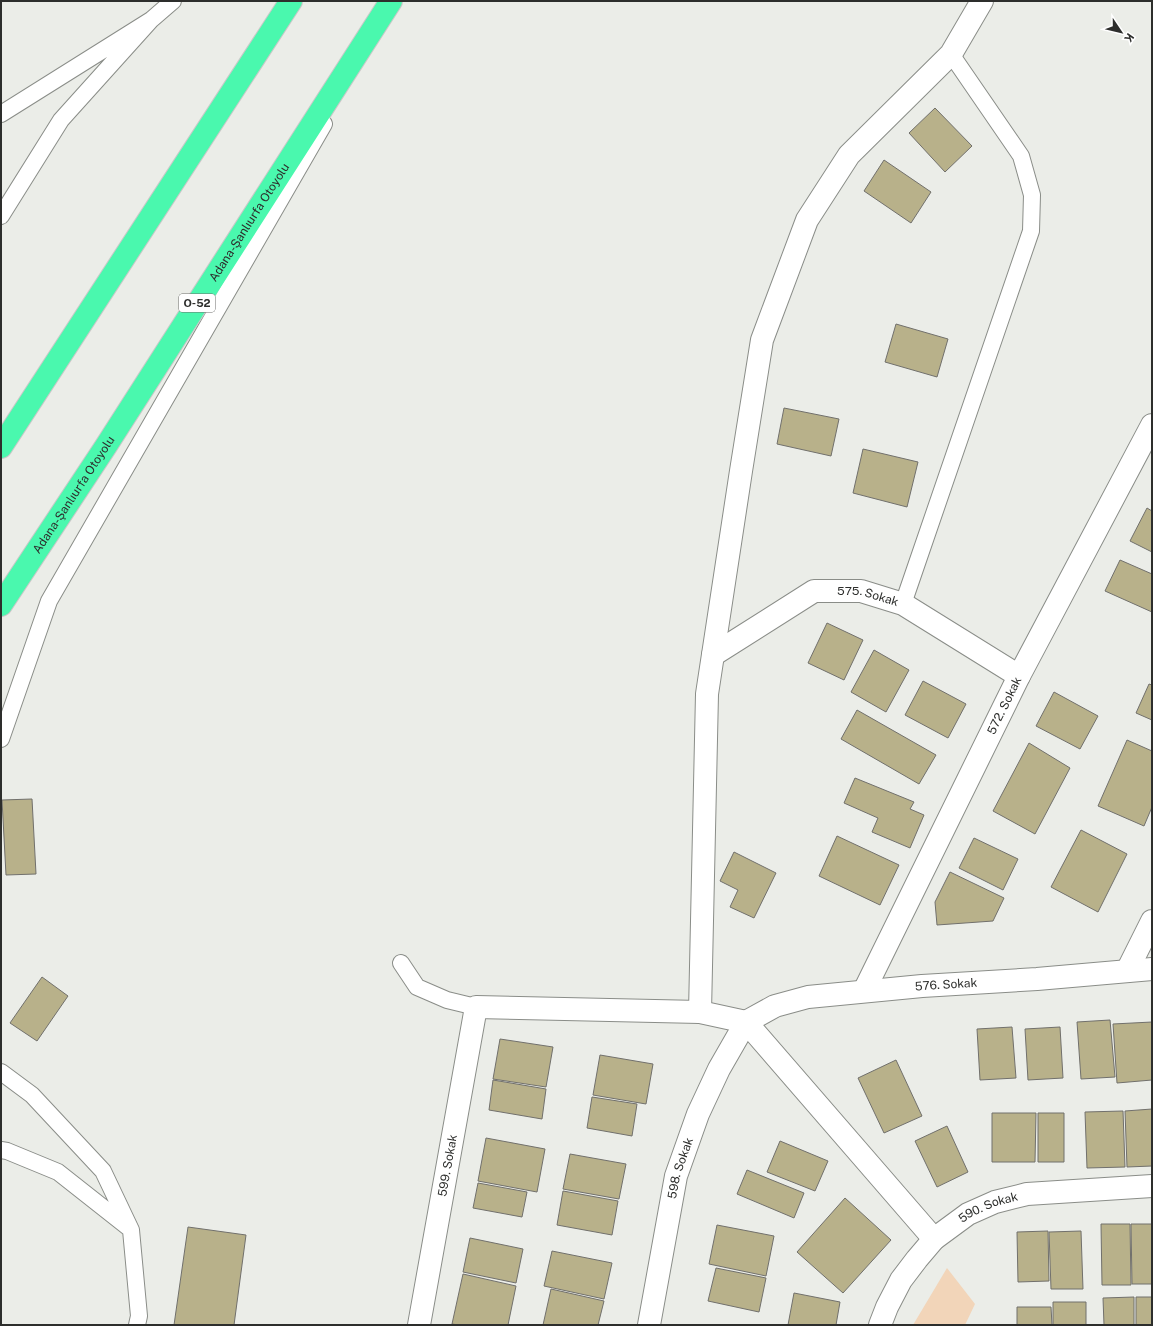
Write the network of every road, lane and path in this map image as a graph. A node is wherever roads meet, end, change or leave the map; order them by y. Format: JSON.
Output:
{"nodes":[{"id":1,"x":173,"y":1,"type":"edge"},
{"id":2,"x":291,"y":1,"type":"edge"},
{"id":3,"x":391,"y":1,"type":"edge"},
{"id":4,"x":395,"y":1,"type":"edge"},
{"id":5,"x":982,"y":1,"type":"edge"},
{"id":6,"x":151,"y":20,"type":"junction"},
{"id":7,"x":951,"y":54,"type":"junction"},
{"id":8,"x":1,"y":114,"type":"edge"},
{"id":9,"x":1,"y":216,"type":"edge"},
{"id":10,"x":1152,"y":425,"type":"edge"},
{"id":11,"x":1,"y":447,"type":"edge"},
{"id":12,"x":903,"y":604,"type":"junction"},
{"id":13,"x":1,"y":605,"type":"edge"},
{"id":14,"x":713,"y":655,"type":"junction"},
{"id":15,"x":1019,"y":676,"type":"junction"},
{"id":16,"x":1,"y":739,"type":"edge"},
{"id":17,"x":1152,"y":921,"type":"edge"},
{"id":18,"x":401,"y":963,"type":"dead end"},
{"id":19,"x":1152,"y":969,"type":"edge"},
{"id":20,"x":1127,"y":971,"type":"junction"},
{"id":21,"x":864,"y":991,"type":"junction"},
{"id":22,"x":476,"y":1007,"type":"junction"},
{"id":23,"x":700,"y":1012,"type":"junction"},
{"id":24,"x":746,"y":1022,"type":"junction"},
{"id":25,"x":1,"y":1072,"type":"edge"},
{"id":26,"x":1,"y":1150,"type":"edge"},
{"id":27,"x":1152,"y":1186,"type":"edge"},
{"id":28,"x":131,"y":1230,"type":"junction"},
{"id":29,"x":934,"y":1239,"type":"junction"},
{"id":30,"x":137,"y":1325,"type":"edge"},
{"id":31,"x":419,"y":1325,"type":"edge"},
{"id":32,"x":649,"y":1325,"type":"edge"},
{"id":33,"x":880,"y":1325,"type":"edge"}],
"edges":[{"from":1,"to":6,"type":"lane"},
{"from":2,"to":11,"type":"highway"},
{"from":3,"to":13,"type":"highway","name":"Adana-Şanlıurfa Otoyolu","number":"O-52"},
{"from":4,"to":16,"type":"lane"},
{"from":5,"to":7,"type":"street"},
{"from":6,"to":8,"type":"lane"},
{"from":6,"to":9,"type":"lane"},
{"from":7,"to":12,"type":"lane"},
{"from":7,"to":14,"type":"street"},
{"from":10,"to":15,"type":"street","name":"572. Sokak"},
{"from":12,"to":14,"type":"street","name":"575. Sokak"},
{"from":12,"to":15,"type":"street","name":"575. Sokak"},
{"from":14,"to":23,"type":"street"},
{"from":15,"to":21,"type":"street","name":"572. Sokak"},
{"from":17,"to":20,"type":"street"},
{"from":18,"to":22,"type":"lane"},
{"from":19,"to":20,"type":"street","name":"576. Sokak"},
{"from":20,"to":21,"type":"street","name":"576. Sokak"},
{"from":21,"to":24,"type":"street","name":"576. Sokak"},
{"from":22,"to":23,"type":"street"},
{"from":22,"to":31,"type":"street","name":"599. Sokak"},
{"from":23,"to":24,"type":"street"},
{"from":24,"to":29,"type":"street"},
{"from":24,"to":32,"type":"street","name":"598. Sokak"},
{"from":25,"to":28,"type":"lane"},
{"from":26,"to":28,"type":"lane"},
{"from":27,"to":29,"type":"street","name":"590. Sokak"},
{"from":28,"to":30,"type":"lane"},
{"from":29,"to":33,"type":"street","name":"590. Sokak"}]}
